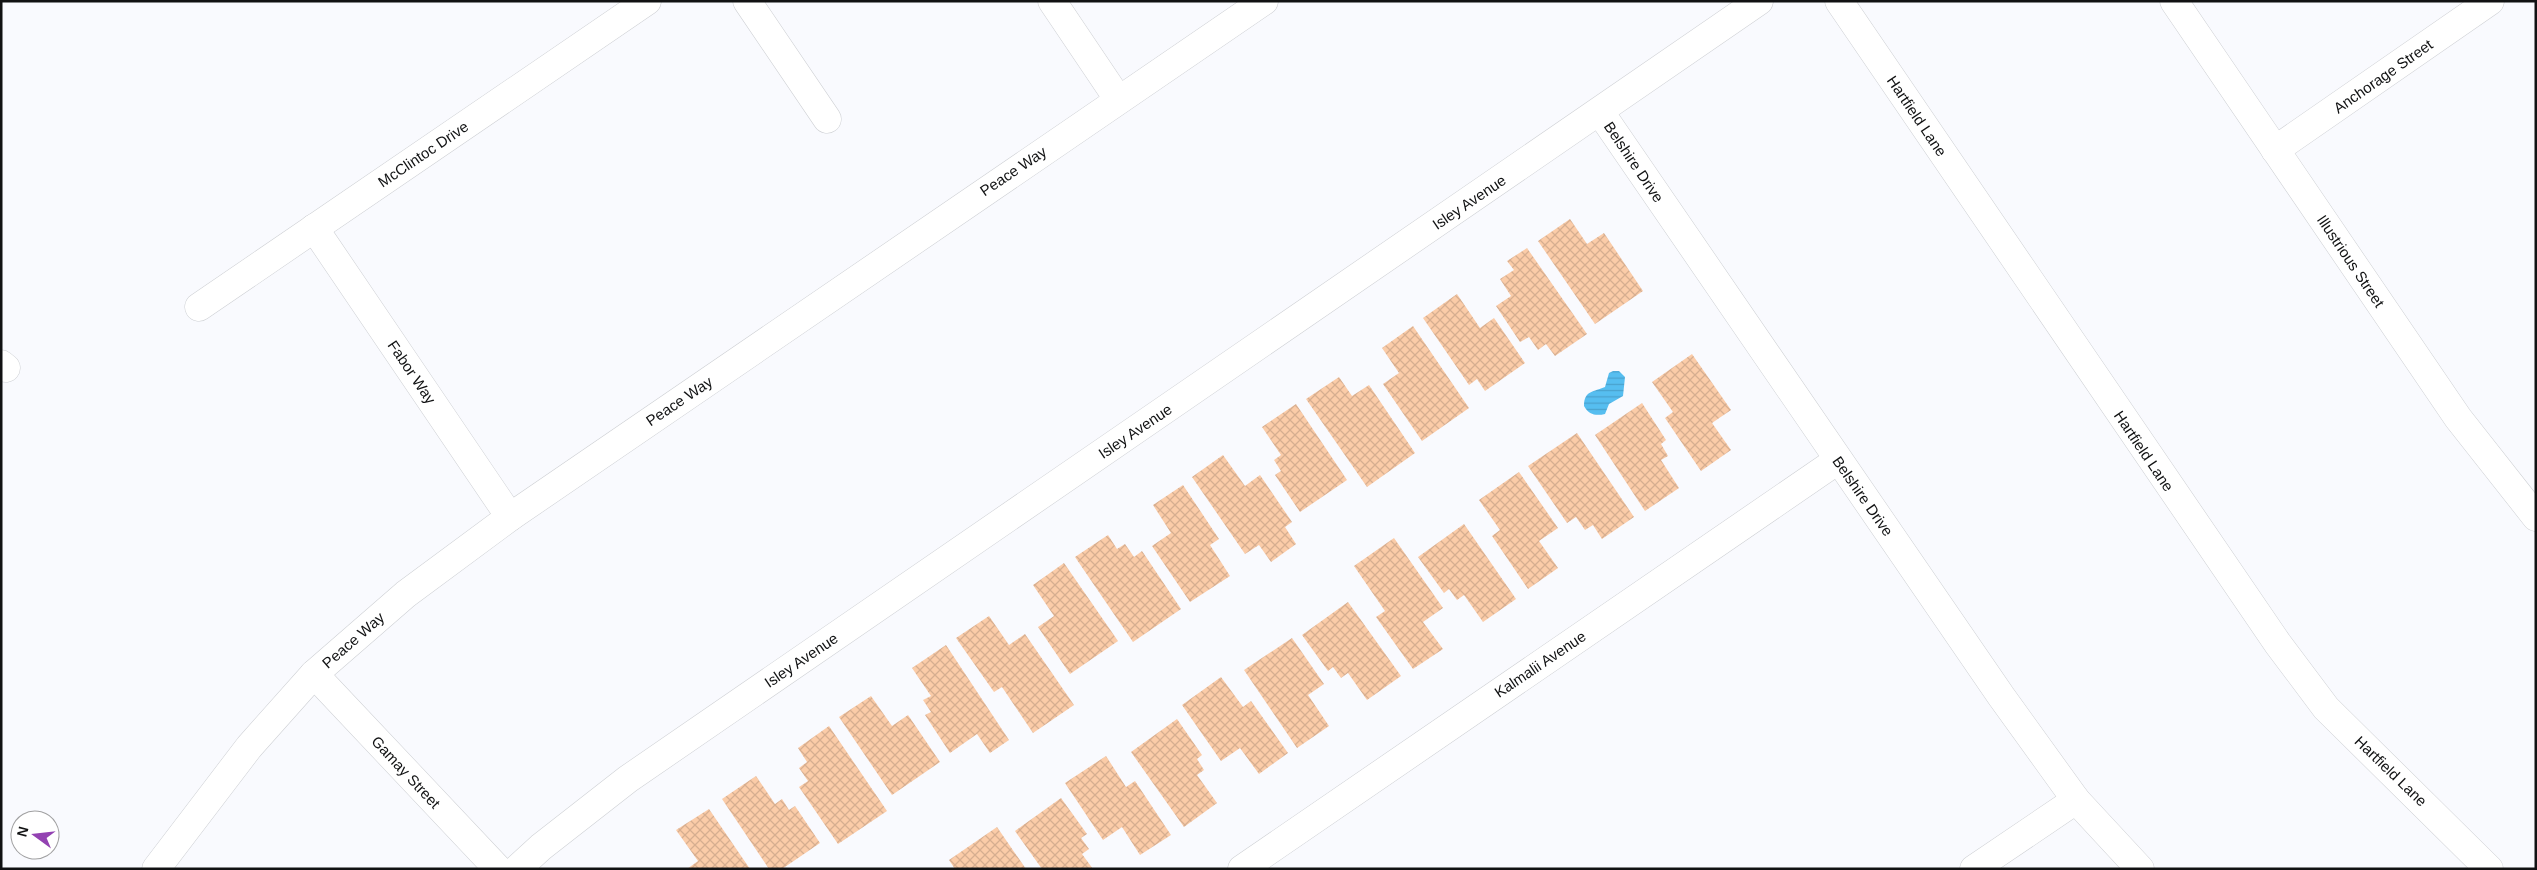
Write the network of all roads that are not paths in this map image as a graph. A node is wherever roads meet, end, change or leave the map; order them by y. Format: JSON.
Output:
{"nodes":[{"id":1,"x":647,"y":1,"type":"edge"},
{"id":2,"x":747,"y":1,"type":"edge"},
{"id":3,"x":1052,"y":1,"type":"edge"},
{"id":4,"x":1264,"y":1,"type":"edge"},
{"id":5,"x":1759,"y":1,"type":"edge"},
{"id":6,"x":1839,"y":1,"type":"edge"},
{"id":7,"x":2174,"y":1,"type":"edge"},
{"id":8,"x":2490,"y":1,"type":"edge"},
{"id":9,"x":1118,"y":99,"type":"junction"},
{"id":10,"x":1600,"y":112,"type":"junction"},
{"id":11,"x":827,"y":119,"type":"dead end"},
{"id":12,"x":2275,"y":150,"type":"junction"},
{"id":13,"x":314,"y":228,"type":"junction"},
{"id":14,"x":199,"y":307,"type":"dead end"},
{"id":15,"x":1838,"y":460,"type":"junction"},
{"id":16,"x":510,"y":517,"type":"junction"},
{"id":17,"x":2536,"y":517,"type":"edge"},
{"id":18,"x":314,"y":674,"type":"junction"},
{"id":19,"x":2076,"y":800,"type":"junction"},
{"id":20,"x":156,"y":869,"type":"edge"},
{"id":21,"x":498,"y":869,"type":"edge"},
{"id":22,"x":518,"y":869,"type":"edge"},
{"id":23,"x":1242,"y":869,"type":"edge"},
{"id":24,"x":1974,"y":869,"type":"edge"},
{"id":25,"x":2140,"y":869,"type":"edge"},
{"id":26,"x":2489,"y":869,"type":"edge"}],
"edges":[{"from":1,"to":13,"type":"street","name":"McClintoc Drive"},
{"from":2,"to":11,"type":"street"},
{"from":3,"to":9,"type":"street"},
{"from":4,"to":9,"type":"street","name":"Peace Way"},
{"from":5,"to":10,"type":"street","name":"Isley Avenue"},
{"from":6,"to":26,"type":"street","name":"Hartfield Lane"},
{"from":7,"to":12,"type":"street","name":"Illustrious Street"},
{"from":8,"to":12,"type":"street","name":"Anchorage Street"},
{"from":9,"to":16,"type":"street","name":"Peace Way"},
{"from":10,"to":15,"type":"street","name":"Belshire Drive"},
{"from":10,"to":22,"type":"street","name":"Isley Avenue"},
{"from":12,"to":17,"type":"street","name":"Illustrious Street"},
{"from":13,"to":14,"type":"street","name":"McClintoc Drive"},
{"from":13,"to":16,"type":"street","name":"Fabor Way"},
{"from":15,"to":19,"type":"street","name":"Belshire Drive"},
{"from":15,"to":23,"type":"street","name":"Kalmalii Avenue"},
{"from":16,"to":18,"type":"street","name":"Peace Way"},
{"from":18,"to":20,"type":"street","name":"Peace Way"},
{"from":18,"to":21,"type":"street","name":"Gamay Street"},
{"from":19,"to":24,"type":"street"},
{"from":19,"to":25,"type":"street","name":"Belshire Drive"}]}
